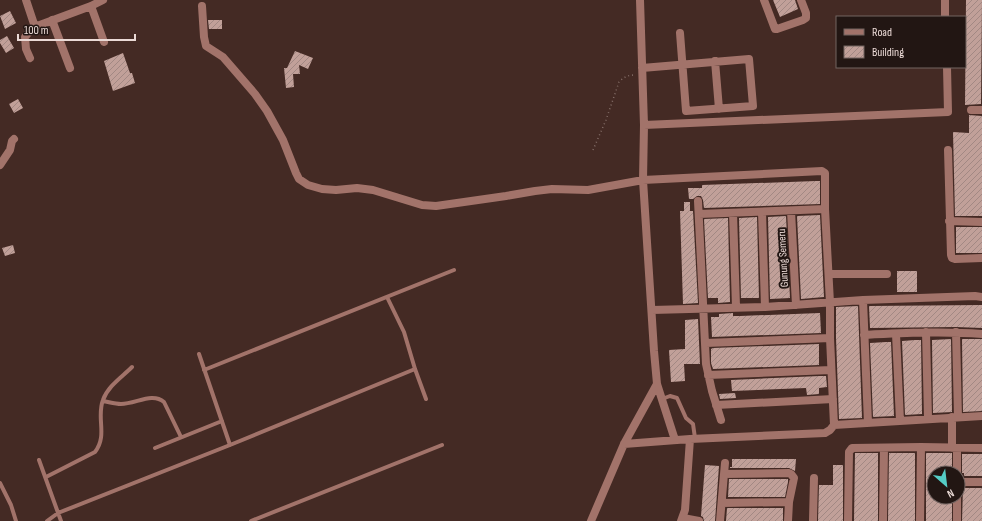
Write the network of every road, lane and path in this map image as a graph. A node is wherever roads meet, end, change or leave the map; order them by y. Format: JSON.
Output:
{"nodes":[{"id":1,"x":26,"y":0,"type":"edge"},
{"id":2,"x":82,"y":0,"type":"edge"},
{"id":3,"x":103,"y":0,"type":"edge"},
{"id":4,"x":640,"y":0,"type":"edge"},
{"id":5,"x":764,"y":0,"type":"edge"},
{"id":6,"x":802,"y":0,"type":"edge"},
{"id":7,"x":945,"y":0,"type":"edge"},
{"id":8,"x":202,"y":6,"type":"dead end"},
{"id":9,"x":87,"y":8,"type":"junction"},
{"id":10,"x":945,"y":16,"type":"edge"},
{"id":11,"x":52,"y":20,"type":"junction"},
{"id":12,"x":35,"y":25,"type":"junction"},
{"id":13,"x":680,"y":33,"type":"dead end"},
{"id":14,"x":104,"y":42,"type":"dead end"},
{"id":15,"x":30,"y":58,"type":"dead end"},
{"id":16,"x":715,"y":61,"type":"junction"},
{"id":17,"x":682,"y":64,"type":"junction"},
{"id":18,"x":70,"y":68,"type":"dead end"},
{"id":19,"x":947,"y":68,"type":"edge"},
{"id":20,"x":642,"y":71,"type":"junction"},
{"id":21,"x":719,"y":108,"type":"junction"},
{"id":22,"x":971,"y":110,"type":"dead end"},
{"id":23,"x":982,"y":110,"type":"edge"},
{"id":24,"x":644,"y":126,"type":"junction"},
{"id":25,"x":14,"y":139,"type":"dead end"},
{"id":26,"x":593,"y":150,"type":"dead end"},
{"id":27,"x":948,"y":150,"type":"dead end"},
{"id":28,"x":0,"y":165,"type":"edge"},
{"id":29,"x":643,"y":180,"type":"junction"},
{"id":30,"x":698,"y":202,"type":"dead end"},
{"id":31,"x":825,"y":210,"type":"junction"},
{"id":32,"x":791,"y":211,"type":"junction"},
{"id":33,"x":762,"y":212,"type":"junction"},
{"id":34,"x":733,"y":213,"type":"junction"},
{"id":35,"x":699,"y":214,"type":"junction"},
{"id":36,"x":949,"y":221,"type":"junction"},
{"id":37,"x":982,"y":222,"type":"edge"},
{"id":38,"x":982,"y":258,"type":"edge"},
{"id":39,"x":454,"y":270,"type":"dead end"},
{"id":40,"x":829,"y":274,"type":"junction"},
{"id":41,"x":887,"y":274,"type":"dead end"},
{"id":42,"x":387,"y":297,"type":"junction"},
{"id":43,"x":982,"y":297,"type":"edge"},
{"id":44,"x":863,"y":300,"type":"junction"},
{"id":45,"x":830,"y":303,"type":"junction"},
{"id":46,"x":796,"y":305,"type":"junction"},
{"id":47,"x":736,"y":307,"type":"junction"},
{"id":48,"x":765,"y":307,"type":"junction"},
{"id":49,"x":703,"y":308,"type":"junction"},
{"id":50,"x":652,"y":310,"type":"junction"},
{"id":51,"x":926,"y":332,"type":"junction"},
{"id":52,"x":956,"y":332,"type":"junction"},
{"id":53,"x":896,"y":334,"type":"junction"},
{"id":54,"x":982,"y":334,"type":"edge"},
{"id":55,"x":864,"y":335,"type":"junction"},
{"id":56,"x":830,"y":338,"type":"junction"},
{"id":57,"x":706,"y":343,"type":"junction"},
{"id":58,"x":199,"y":354,"type":"dead end"},
{"id":59,"x":132,"y":367,"type":"dead end"},
{"id":60,"x":415,"y":369,"type":"junction"},
{"id":61,"x":204,"y":370,"type":"junction"},
{"id":62,"x":831,"y":370,"type":"junction"},
{"id":63,"x":708,"y":375,"type":"junction"},
{"id":64,"x":657,"y":384,"type":"junction"},
{"id":65,"x":426,"y":399,"type":"dead end"},
{"id":66,"x":662,"y":399,"type":"junction"},
{"id":67,"x":833,"y":399,"type":"junction"},
{"id":68,"x":102,"y":401,"type":"junction"},
{"id":69,"x":716,"y":406,"type":"junction"},
{"id":70,"x":982,"y":416,"type":"edge"},
{"id":71,"x":955,"y":417,"type":"junction"},
{"id":72,"x":928,"y":418,"type":"junction"},
{"id":73,"x":721,"y":420,"type":"dead end"},
{"id":74,"x":222,"y":421,"type":"junction"},
{"id":75,"x":900,"y":421,"type":"junction"},
{"id":76,"x":868,"y":423,"type":"junction"},
{"id":77,"x":834,"y":425,"type":"junction"},
{"id":78,"x":181,"y":436,"type":"junction"},
{"id":79,"x":693,"y":439,"type":"junction"},
{"id":80,"x":675,"y":440,"type":"junction"},
{"id":81,"x":624,"y":444,"type":"junction"},
{"id":82,"x":230,"y":445,"type":"junction"},
{"id":83,"x":442,"y":445,"type":"dead end"},
{"id":84,"x":954,"y":446,"type":"junction"},
{"id":85,"x":921,"y":447,"type":"junction"},
{"id":86,"x":156,"y":448,"type":"dead end"},
{"id":87,"x":884,"y":448,"type":"junction"},
{"id":88,"x":982,"y":448,"type":"edge"},
{"id":89,"x":39,"y":460,"type":"dead end"},
{"id":90,"x":725,"y":463,"type":"dead end"},
{"id":91,"x":956,"y":465,"type":"edge"},
{"id":92,"x":724,"y":474,"type":"junction"},
{"id":93,"x":46,"y":477,"type":"junction"},
{"id":94,"x":814,"y":478,"type":"dead end"},
{"id":95,"x":966,"y":482,"type":"edge"},
{"id":96,"x":982,"y":482,"type":"edge"},
{"id":97,"x":0,"y":483,"type":"edge"},
{"id":98,"x":789,"y":502,"type":"junction"},
{"id":99,"x":722,"y":503,"type":"junction"},
{"id":100,"x":957,"y":505,"type":"edge"},
{"id":101,"x":58,"y":513,"type":"junction"},
{"id":102,"x":682,"y":520,"type":"edge"},
{"id":103,"x":16,"y":521,"type":"edge"},
{"id":104,"x":47,"y":521,"type":"edge"},
{"id":105,"x":61,"y":521,"type":"edge"},
{"id":106,"x":251,"y":521,"type":"edge"},
{"id":107,"x":590,"y":521,"type":"edge"},
{"id":108,"x":699,"y":521,"type":"edge"},
{"id":109,"x":720,"y":521,"type":"edge"},
{"id":110,"x":788,"y":521,"type":"edge"},
{"id":111,"x":813,"y":521,"type":"edge"},
{"id":112,"x":848,"y":521,"type":"edge"},
{"id":113,"x":883,"y":521,"type":"edge"},
{"id":114,"x":920,"y":521,"type":"edge"},
{"id":115,"x":957,"y":521,"type":"edge"}],
"edges":[{"from":1,"to":12,"type":"street"},
{"from":2,"to":9,"type":"street"},
{"from":3,"to":9,"type":"street"},
{"from":4,"to":20,"type":"street"},
{"from":5,"to":6,"type":"street"},
{"from":7,"to":10,"type":"street"},
{"from":8,"to":29,"type":"street"},
{"from":9,"to":11,"type":"street"},
{"from":9,"to":14,"type":"street"},
{"from":11,"to":12,"type":"street"},
{"from":11,"to":18,"type":"street"},
{"from":12,"to":15,"type":"street"},
{"from":13,"to":17,"type":"street"},
{"from":16,"to":17,"type":"street"},
{"from":16,"to":21,"type":"street"},
{"from":16,"to":21,"type":"street"},
{"from":17,"to":20,"type":"street"},
{"from":17,"to":21,"type":"street"},
{"from":19,"to":24,"type":"street"},
{"from":20,"to":24,"type":"street"},
{"from":20,"to":26,"type":"path"},
{"from":22,"to":23,"type":"street"},
{"from":24,"to":29,"type":"street"},
{"from":25,"to":28,"type":"street"},
{"from":27,"to":36,"type":"street"},
{"from":29,"to":31,"type":"street"},
{"from":29,"to":50,"type":"street"},
{"from":30,"to":35,"type":"street"},
{"from":31,"to":32,"type":"street"},
{"from":31,"to":40,"type":"street"},
{"from":32,"to":33,"type":"street"},
{"from":32,"to":46,"type":"street","name":"Gunung Semeru"},
{"from":33,"to":34,"type":"street"},
{"from":33,"to":48,"type":"street"},
{"from":34,"to":35,"type":"street"},
{"from":34,"to":47,"type":"street"},
{"from":35,"to":49,"type":"street"},
{"from":36,"to":37,"type":"street"},
{"from":36,"to":38,"type":"street"},
{"from":39,"to":42,"type":"lane"},
{"from":40,"to":41,"type":"street"},
{"from":40,"to":45,"type":"street"},
{"from":42,"to":60,"type":"lane"},
{"from":42,"to":61,"type":"lane"},
{"from":43,"to":44,"type":"street"},
{"from":44,"to":45,"type":"street"},
{"from":44,"to":55,"type":"street"},
{"from":45,"to":46,"type":"street"},
{"from":45,"to":56,"type":"street"},
{"from":46,"to":48,"type":"street"},
{"from":47,"to":48,"type":"street"},
{"from":47,"to":49,"type":"street"},
{"from":49,"to":50,"type":"street"},
{"from":49,"to":57,"type":"street"},
{"from":50,"to":64,"type":"street"},
{"from":51,"to":52,"type":"street"},
{"from":51,"to":53,"type":"street"},
{"from":51,"to":72,"type":"street"},
{"from":52,"to":54,"type":"street"},
{"from":52,"to":71,"type":"street"},
{"from":53,"to":55,"type":"street"},
{"from":53,"to":75,"type":"street"},
{"from":55,"to":76,"type":"street"},
{"from":56,"to":57,"type":"street"},
{"from":56,"to":62,"type":"street"},
{"from":57,"to":63,"type":"street"},
{"from":58,"to":61,"type":"lane"},
{"from":59,"to":68,"type":"lane"},
{"from":60,"to":65,"type":"lane"},
{"from":60,"to":82,"type":"lane"},
{"from":61,"to":74,"type":"lane"},
{"from":62,"to":63,"type":"street"},
{"from":62,"to":67,"type":"street"},
{"from":63,"to":69,"type":"street"},
{"from":64,"to":66,"type":"street"},
{"from":64,"to":81,"type":"street"},
{"from":66,"to":79,"type":"lane"},
{"from":66,"to":80,"type":"street"},
{"from":67,"to":69,"type":"street"},
{"from":67,"to":77,"type":"street"},
{"from":68,"to":78,"type":"lane"},
{"from":68,"to":93,"type":"lane"},
{"from":69,"to":73,"type":"street"},
{"from":70,"to":71,"type":"street"},
{"from":71,"to":72,"type":"street"},
{"from":71,"to":84,"type":"street"},
{"from":72,"to":75,"type":"street"},
{"from":74,"to":78,"type":"lane"},
{"from":74,"to":82,"type":"lane"},
{"from":75,"to":76,"type":"street"},
{"from":76,"to":77,"type":"street"},
{"from":77,"to":79,"type":"street"},
{"from":78,"to":86,"type":"lane"},
{"from":79,"to":80,"type":"street"},
{"from":79,"to":102,"type":"street"},
{"from":80,"to":81,"type":"street"},
{"from":81,"to":107,"type":"street"},
{"from":82,"to":101,"type":"lane"},
{"from":83,"to":106,"type":"lane"},
{"from":84,"to":85,"type":"street"},
{"from":84,"to":88,"type":"street"},
{"from":84,"to":91,"type":"street"},
{"from":85,"to":87,"type":"street"},
{"from":85,"to":114,"type":"street"},
{"from":87,"to":112,"type":"street"},
{"from":87,"to":113,"type":"street"},
{"from":89,"to":93,"type":"lane"},
{"from":90,"to":92,"type":"street"},
{"from":92,"to":98,"type":"street"},
{"from":92,"to":99,"type":"street"},
{"from":93,"to":101,"type":"lane"},
{"from":94,"to":111,"type":"street"},
{"from":95,"to":96,"type":"street"},
{"from":97,"to":103,"type":"lane"},
{"from":98,"to":99,"type":"street"},
{"from":98,"to":110,"type":"street"},
{"from":99,"to":109,"type":"street"},
{"from":100,"to":115,"type":"street"},
{"from":101,"to":104,"type":"lane"},
{"from":101,"to":105,"type":"lane"},
{"from":102,"to":108,"type":"street"}]}
